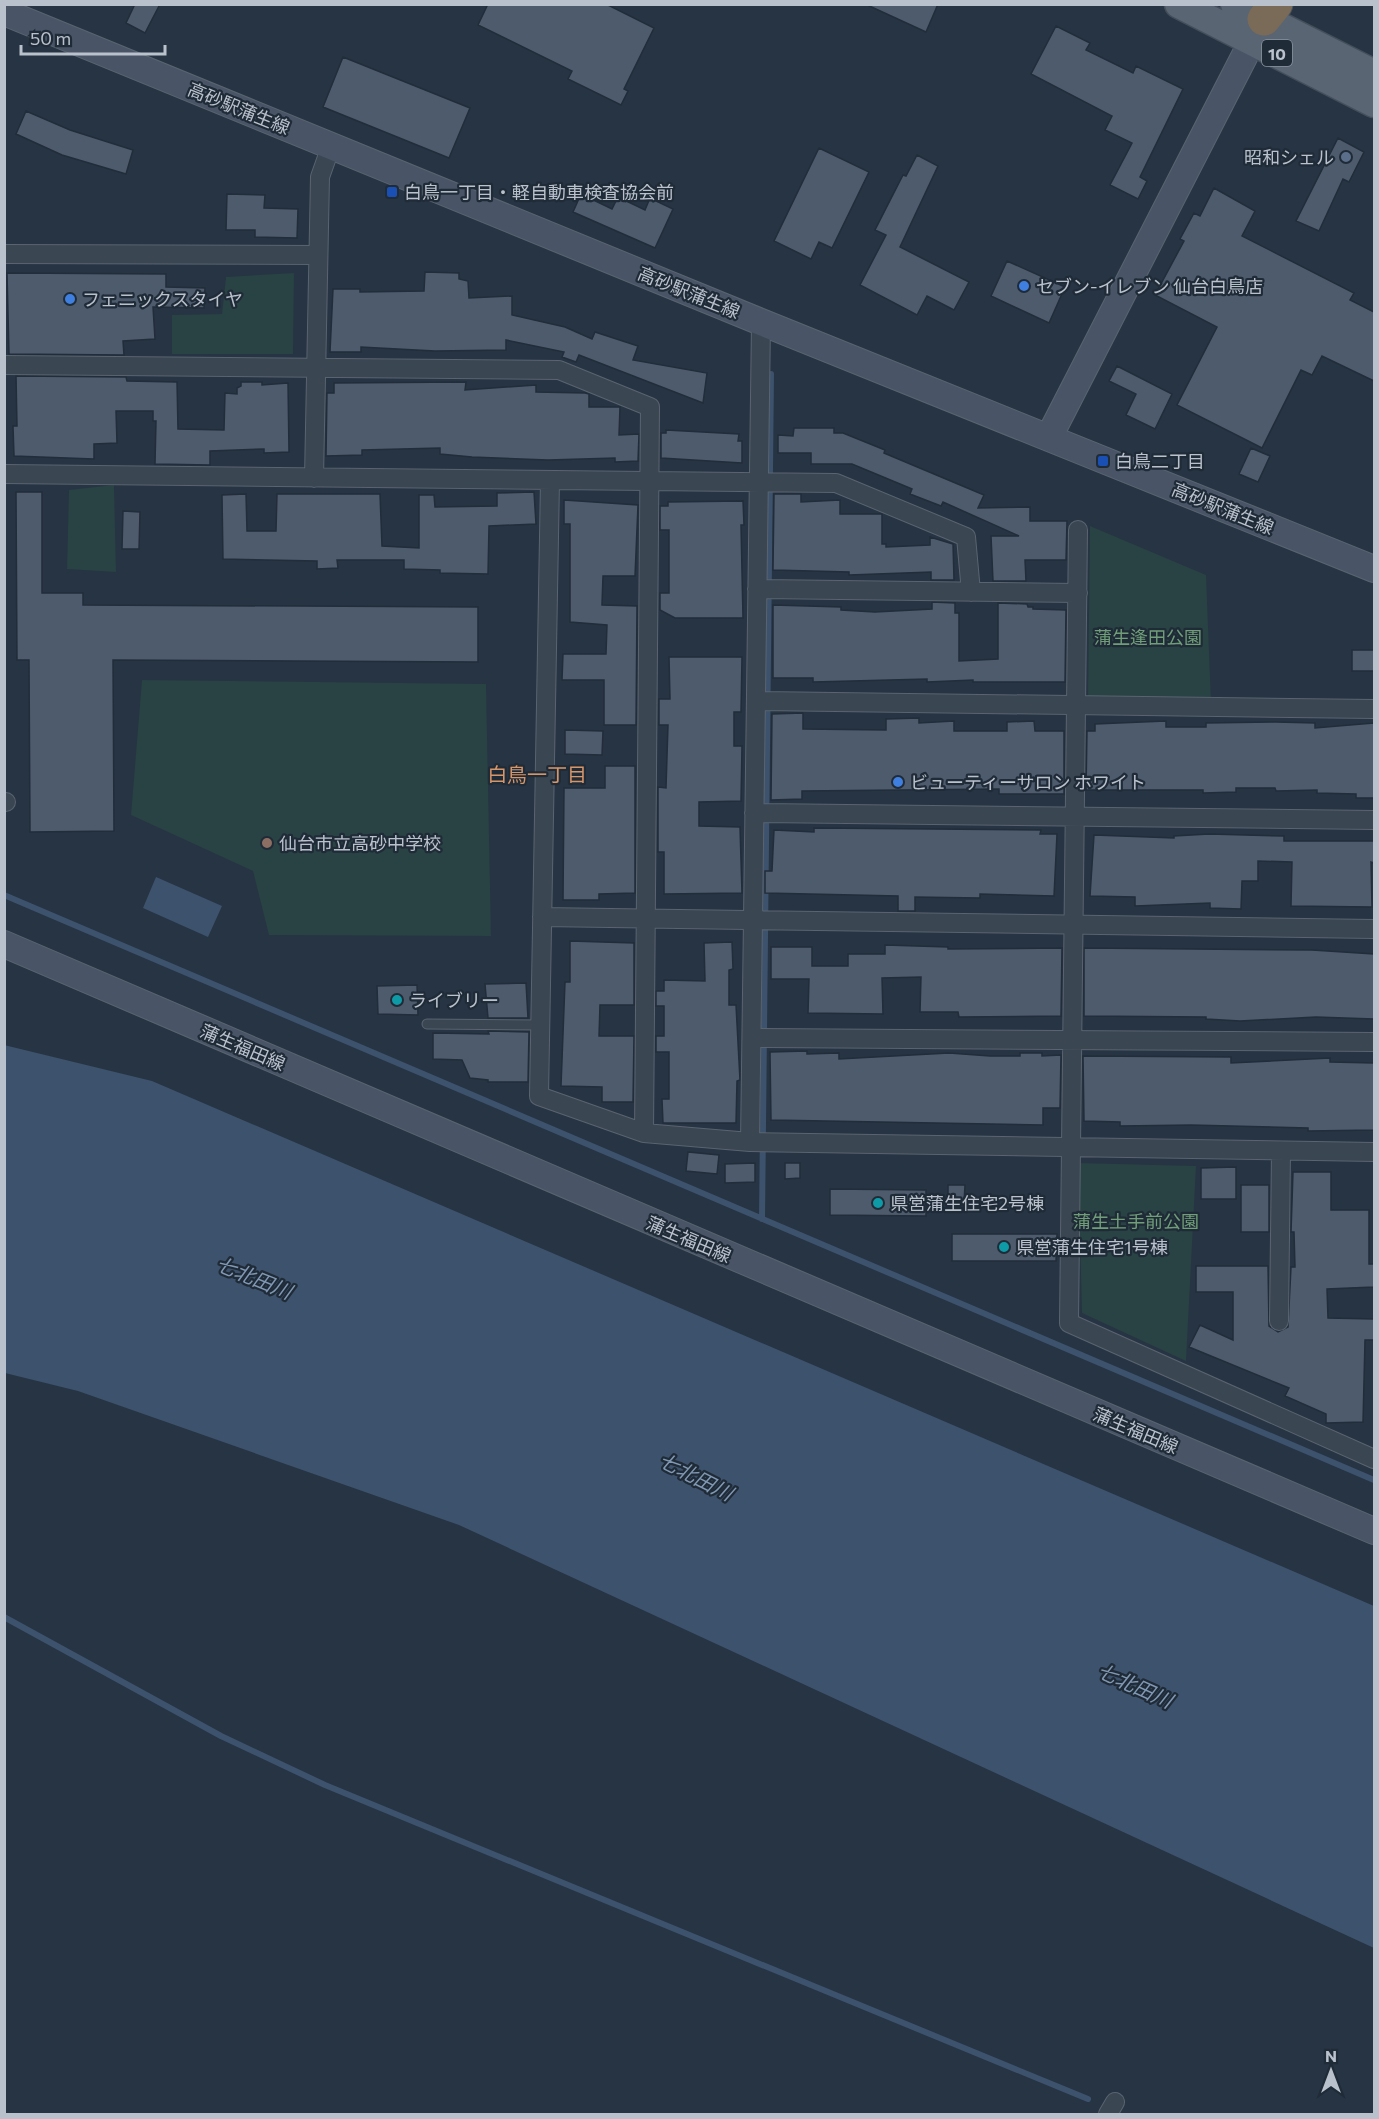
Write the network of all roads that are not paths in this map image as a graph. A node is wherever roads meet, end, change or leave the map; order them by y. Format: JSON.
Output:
{"nodes":[{"id":1,"x":1179,"y":4,"type":"edge"},
{"id":2,"x":4,"y":12,"type":"edge"},
{"id":3,"x":1258,"y":15,"type":"edge"},
{"id":4,"x":1374,"y":74,"type":"edge"},
{"id":5,"x":1374,"y":102,"type":"edge"},
{"id":6,"x":331,"y":146,"type":"junction"},
{"id":7,"x":4,"y":254,"type":"edge"},
{"id":8,"x":318,"y":255,"type":"junction"},
{"id":9,"x":761,"y":322,"type":"junction"},
{"id":10,"x":4,"y":365,"type":"edge"},
{"id":11,"x":315,"y":367,"type":"junction"},
{"id":12,"x":1049,"y":437,"type":"junction"},
{"id":13,"x":4,"y":474,"type":"edge"},
{"id":14,"x":314,"y":478,"type":"junction"},
{"id":15,"x":550,"y":481,"type":"junction"},
{"id":16,"x":649,"y":482,"type":"junction"},
{"id":17,"x":766,"y":483,"type":"junction"},
{"id":18,"x":1078,"y":530,"type":"dead end"},
{"id":19,"x":1374,"y":569,"type":"edge"},
{"id":20,"x":765,"y":589,"type":"junction"},
{"id":21,"x":971,"y":592,"type":"junction"},
{"id":22,"x":1078,"y":594,"type":"junction"},
{"id":23,"x":764,"y":701,"type":"junction"},
{"id":24,"x":1076,"y":705,"type":"junction"},
{"id":25,"x":1374,"y":709,"type":"edge"},
{"id":26,"x":762,"y":813,"type":"junction"},
{"id":27,"x":1075,"y":817,"type":"junction"},
{"id":28,"x":1374,"y":820,"type":"edge"},
{"id":29,"x":542,"y":917,"type":"junction"},
{"id":30,"x":646,"y":919,"type":"junction"},
{"id":31,"x":761,"y":920,"type":"junction"},
{"id":32,"x":1074,"y":925,"type":"junction"},
{"id":33,"x":1374,"y":929,"type":"edge"},
{"id":34,"x":4,"y":944,"type":"edge"},
{"id":35,"x":427,"y":1024,"type":"dead end"},
{"id":36,"x":540,"y":1025,"type":"junction"},
{"id":37,"x":760,"y":1038,"type":"junction"},
{"id":38,"x":1072,"y":1040,"type":"junction"},
{"id":39,"x":1374,"y":1042,"type":"edge"},
{"id":40,"x":644,"y":1133,"type":"junction"},
{"id":41,"x":759,"y":1142,"type":"junction"},
{"id":42,"x":1071,"y":1147,"type":"junction"},
{"id":43,"x":1281,"y":1151,"type":"junction"},
{"id":44,"x":1374,"y":1152,"type":"edge"},
{"id":45,"x":1279,"y":1321,"type":"dead end"},
{"id":46,"x":1374,"y":1459,"type":"edge"},
{"id":47,"x":1374,"y":1531,"type":"edge"}],
"edges":[{"from":1,"to":3,"type":"main road","number":"10"},
{"from":2,"to":6,"type":"street","name":"高砂駅蒲生線"},
{"from":3,"to":4,"type":"main road","number":"10"},
{"from":3,"to":5,"type":"main road","number":"10"},
{"from":3,"to":12,"type":"street"},
{"from":6,"to":8,"type":"street"},
{"from":6,"to":9,"type":"street","name":"高砂駅蒲生線"},
{"from":7,"to":8,"type":"street"},
{"from":8,"to":11,"type":"street"},
{"from":9,"to":12,"type":"street","name":"高砂駅蒲生線"},
{"from":9,"to":17,"type":"street"},
{"from":10,"to":11,"type":"street"},
{"from":11,"to":14,"type":"street"},
{"from":11,"to":16,"type":"street"},
{"from":12,"to":19,"type":"street","name":"高砂駅蒲生線"},
{"from":13,"to":14,"type":"street"},
{"from":14,"to":15,"type":"street"},
{"from":15,"to":16,"type":"street"},
{"from":15,"to":29,"type":"street"},
{"from":16,"to":17,"type":"street"},
{"from":16,"to":30,"type":"street"},
{"from":17,"to":20,"type":"street"},
{"from":17,"to":21,"type":"street"},
{"from":18,"to":22,"type":"street"},
{"from":20,"to":21,"type":"street"},
{"from":20,"to":23,"type":"street"},
{"from":21,"to":22,"type":"street"},
{"from":22,"to":24,"type":"street"},
{"from":23,"to":24,"type":"street"},
{"from":23,"to":26,"type":"street"},
{"from":24,"to":25,"type":"street"},
{"from":24,"to":27,"type":"street"},
{"from":26,"to":27,"type":"street"},
{"from":26,"to":31,"type":"street"},
{"from":27,"to":28,"type":"street"},
{"from":27,"to":32,"type":"street"},
{"from":29,"to":30,"type":"street"},
{"from":29,"to":36,"type":"street"},
{"from":30,"to":31,"type":"street"},
{"from":30,"to":40,"type":"street"},
{"from":31,"to":32,"type":"street"},
{"from":31,"to":37,"type":"street"},
{"from":32,"to":33,"type":"street"},
{"from":32,"to":38,"type":"street"},
{"from":34,"to":47,"type":"street","name":"蒲生福田線"},
{"from":35,"to":36,"type":"lane"},
{"from":36,"to":40,"type":"street"},
{"from":37,"to":38,"type":"street"},
{"from":37,"to":41,"type":"street"},
{"from":38,"to":39,"type":"street"},
{"from":38,"to":42,"type":"street"},
{"from":40,"to":41,"type":"street"},
{"from":41,"to":42,"type":"street"},
{"from":42,"to":43,"type":"street"},
{"from":42,"to":46,"type":"street"},
{"from":43,"to":44,"type":"street"},
{"from":43,"to":45,"type":"street"}]}
